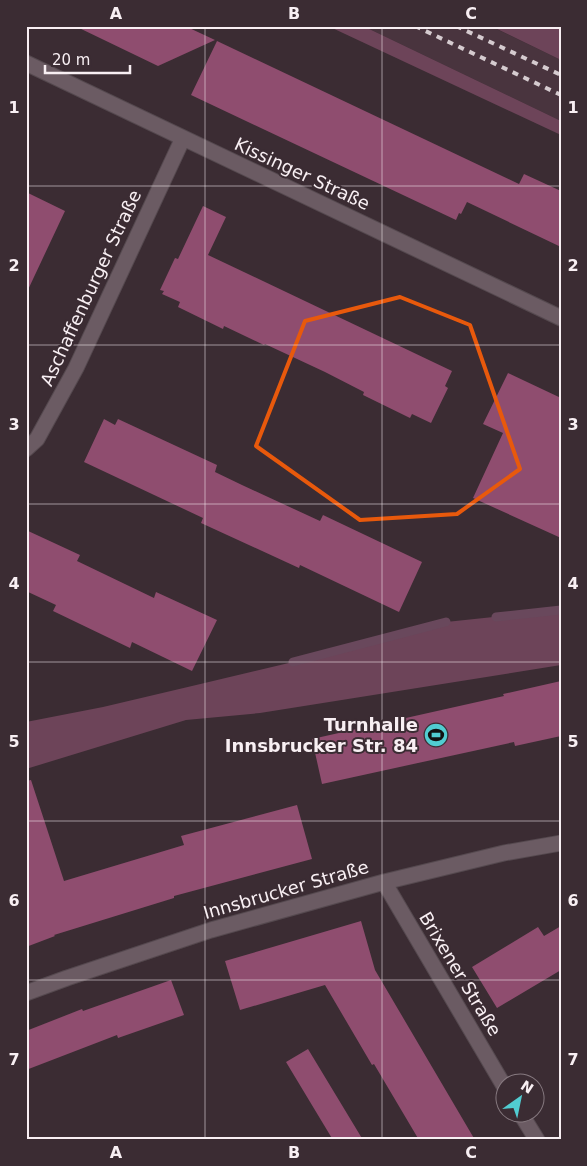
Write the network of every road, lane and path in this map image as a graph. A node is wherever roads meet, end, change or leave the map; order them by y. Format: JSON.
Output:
{"nodes":[{"id":1,"x":26,"y":63,"type":"edge"},
{"id":2,"x":183,"y":138,"type":"junction"},
{"id":3,"x":561,"y":318,"type":"edge"},
{"id":4,"x":26,"y":449,"type":"edge"},
{"id":5,"x":561,"y":843,"type":"edge"},
{"id":6,"x":384,"y":882,"type":"junction"},
{"id":7,"x":26,"y":993,"type":"edge"},
{"id":8,"x":497,"y":1074,"type":"edge"},
{"id":9,"x":527,"y":1124,"type":"edge"},
{"id":10,"x":537,"y":1140,"type":"edge"}],
"edges":[{"from":1,"to":2,"type":"street","name":"Kissinger Straße"},
{"from":2,"to":3,"type":"street","name":"Kissinger Straße"},
{"from":2,"to":4,"type":"street","name":"Aschaffenburger Straße"},
{"from":5,"to":6,"type":"street","name":"Innsbrucker Straße"},
{"from":6,"to":7,"type":"street","name":"Innsbrucker Straße"},
{"from":6,"to":8,"type":"street","name":"Brixener Straße"},
{"from":9,"to":10,"type":"street"}]}
